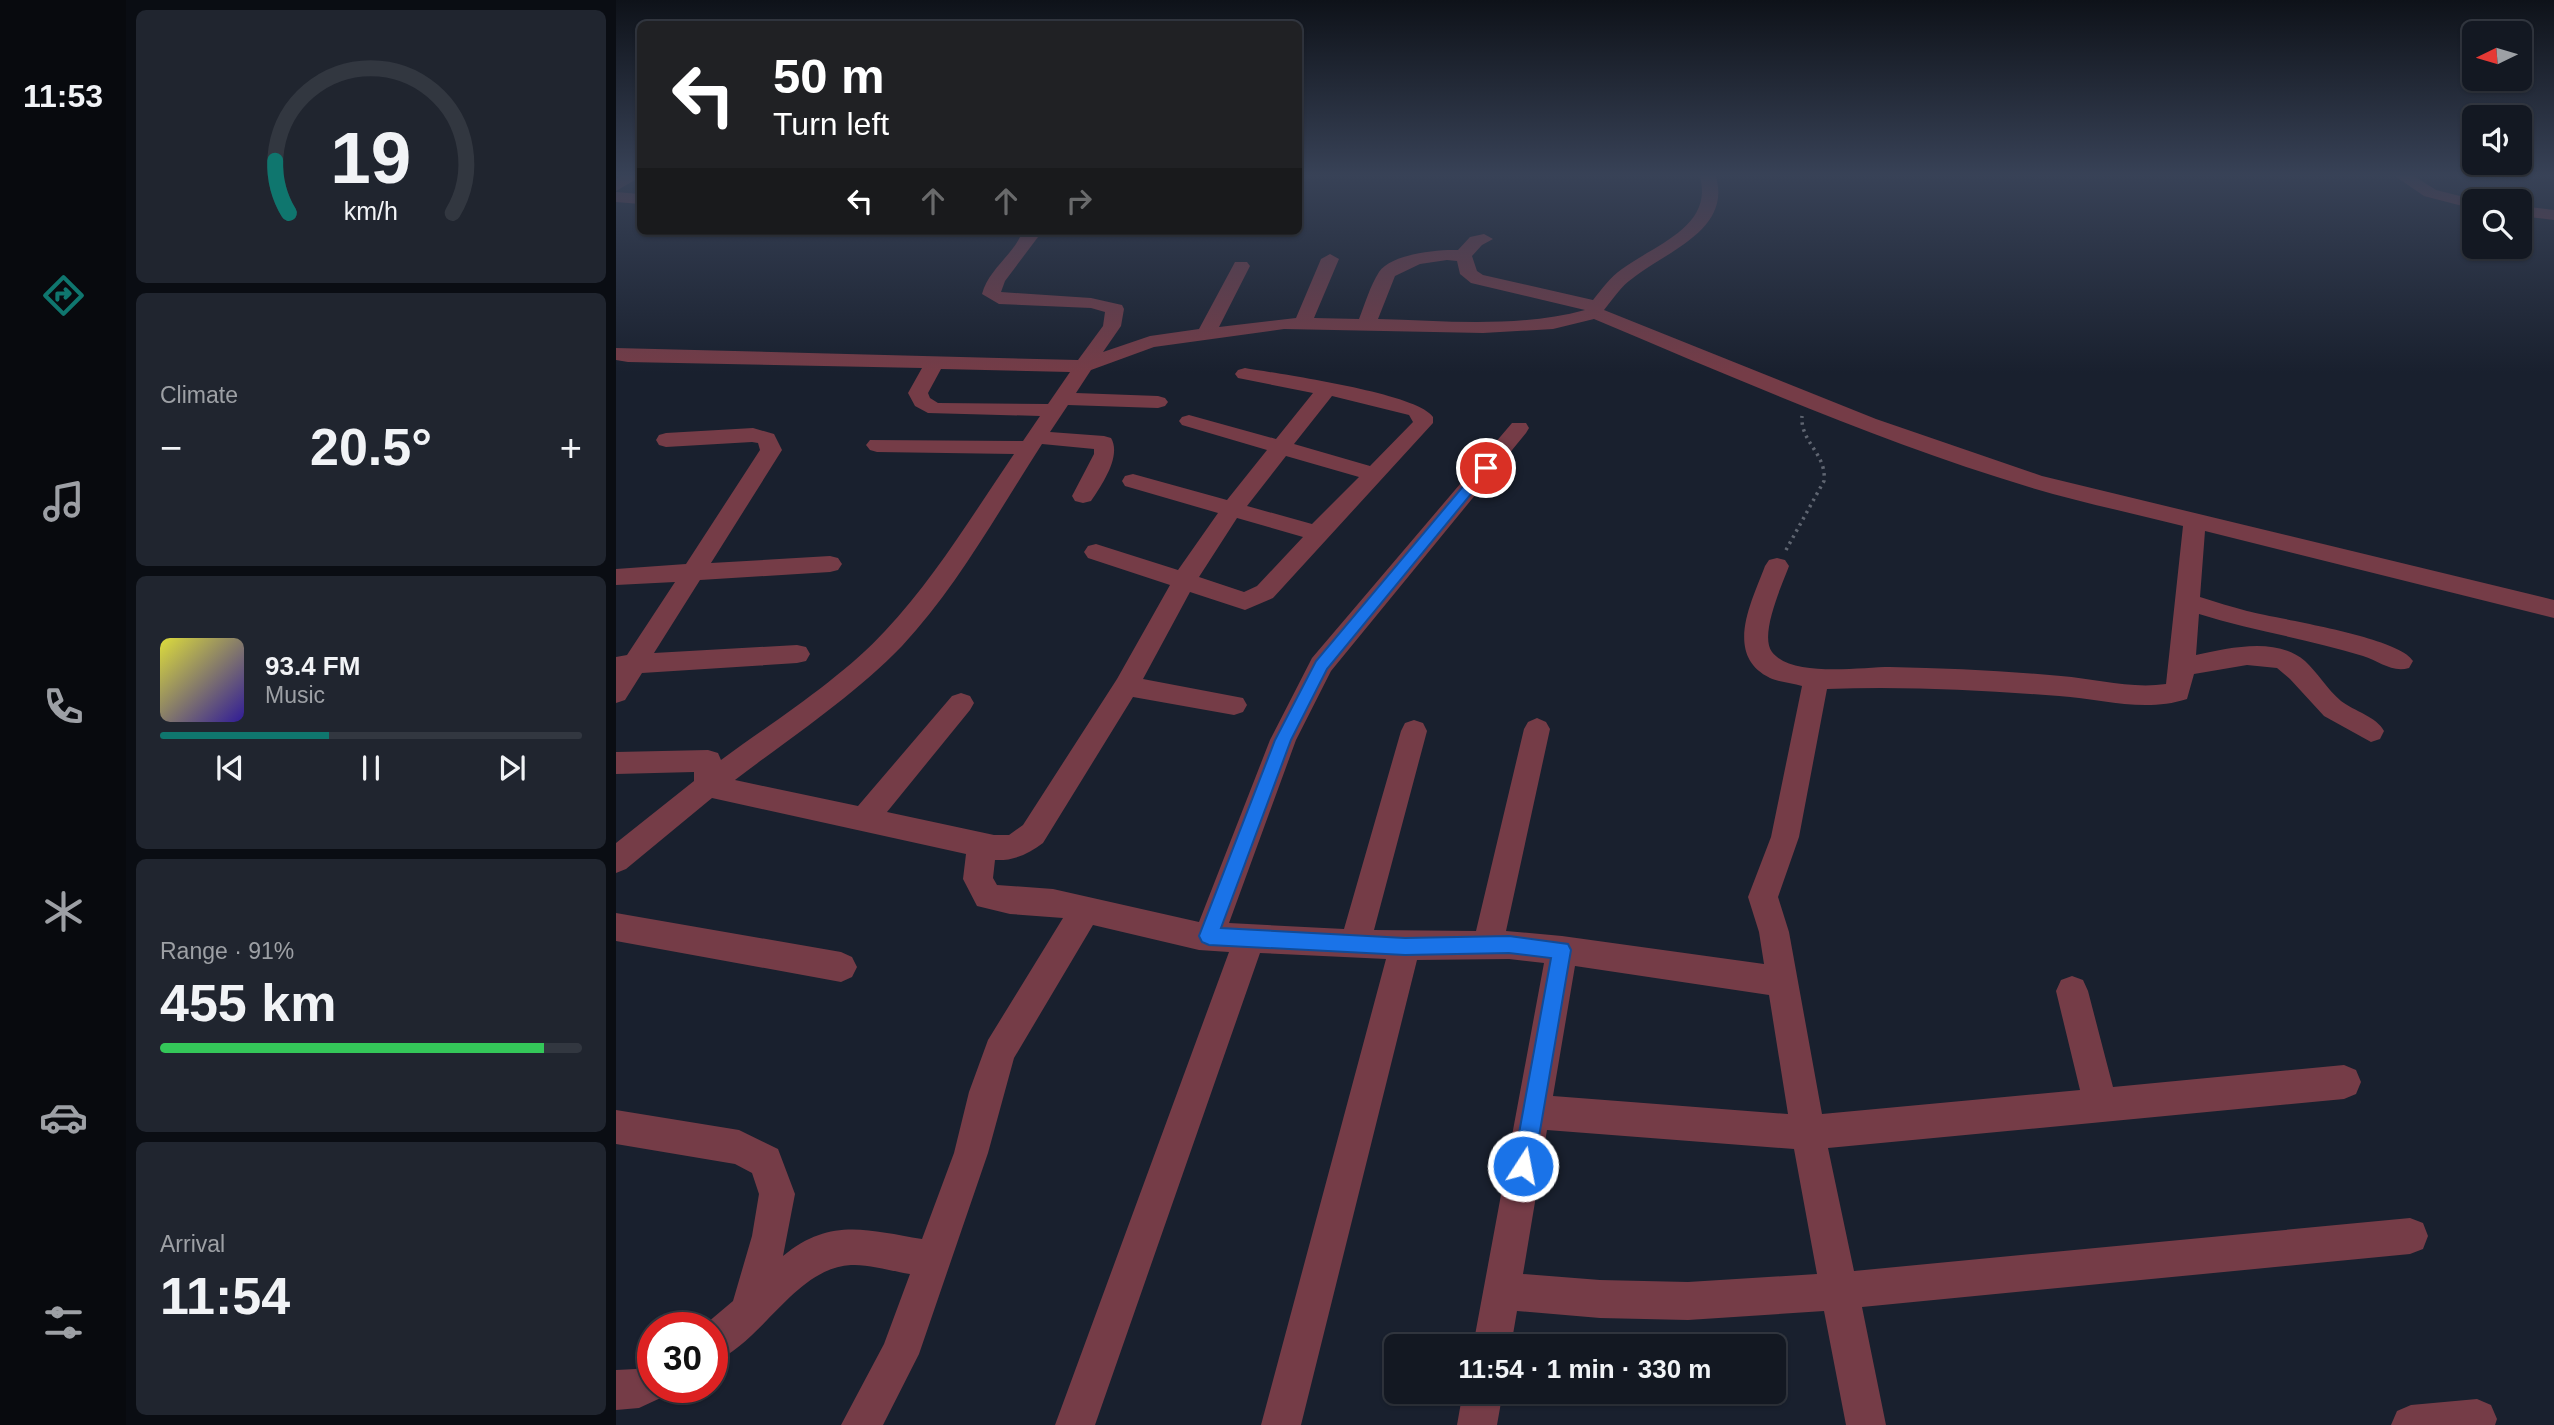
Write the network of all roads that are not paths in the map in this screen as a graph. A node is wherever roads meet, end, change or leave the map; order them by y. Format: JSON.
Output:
{"nodes":[{"id":1,"x":1028,"y":240,"type":"edge"},
{"id":2,"x":1480,"y":240,"type":"edge"},
{"id":3,"x":1678,"y":240,"type":"edge"},
{"id":4,"x":1462,"y":256,"type":"junction"},
{"id":5,"x":1329,"y":259,"type":"dead end"},
{"id":6,"x":1241,"y":266,"type":"dead end"},
{"id":7,"x":1595,"y":309,"type":"junction"},
{"id":8,"x":1303,"y":323,"type":"junction"},
{"id":9,"x":1367,"y":323,"type":"junction"},
{"id":10,"x":1207,"y":332,"type":"junction"},
{"id":11,"x":616,"y":354,"type":"edge"},
{"id":12,"x":935,"y":362,"type":"junction"},
{"id":13,"x":1084,"y":366,"type":"junction"},
{"id":14,"x":1245,"y":374,"type":"dead end"},
{"id":15,"x":1327,"y":389,"type":"junction"},
{"id":16,"x":1158,"y":402,"type":"dead end"},
{"id":17,"x":1058,"y":404,"type":"junction"},
{"id":18,"x":1189,"y":421,"type":"dead end"},
{"id":19,"x":1519,"y":428,"type":"dead end"},
{"id":20,"x":666,"y":440,"type":"dead end"},
{"id":21,"x":1031,"y":443,"type":"junction"},
{"id":22,"x":877,"y":445,"type":"dead end"},
{"id":23,"x":1281,"y":447,"type":"junction"},
{"id":24,"x":1374,"y":474,"type":"junction"},
{"id":25,"x":1133,"y":481,"type":"dead end"},
{"id":26,"x":1083,"y":496,"type":"dead end"},
{"id":27,"x":1232,"y":509,"type":"junction"},
{"id":28,"x":2195,"y":520,"type":"junction"},
{"id":29,"x":1317,"y":533,"type":"junction"},
{"id":30,"x":1096,"y":552,"type":"dead end"},
{"id":31,"x":830,"y":564,"type":"dead end"},
{"id":32,"x":1777,"y":566,"type":"road end"},
{"id":33,"x":691,"y":573,"type":"junction"},
{"id":34,"x":616,"y":577,"type":"edge"},
{"id":35,"x":1185,"y":579,"type":"junction"},
{"id":36,"x":2188,"y":602,"type":"junction"},
{"id":37,"x":2554,"y":609,"type":"edge"},
{"id":38,"x":2297,"y":631,"type":"junction"},
{"id":39,"x":797,"y":654,"type":"dead end"},
{"id":40,"x":2400,"y":660,"type":"dead end"},
{"id":41,"x":2287,"y":661,"type":"junction"},
{"id":42,"x":625,"y":665,"type":"edge"},
{"id":43,"x":2182,"y":667,"type":"junction"},
{"id":44,"x":1816,"y":679,"type":"junction"},
{"id":45,"x":1126,"y":686,"type":"junction"},
{"id":46,"x":616,"y":693,"type":"edge"},
{"id":47,"x":961,"y":703,"type":"dead end"},
{"id":48,"x":1234,"y":705,"type":"dead end"},
{"id":49,"x":1537,"y":729,"type":"dead end"},
{"id":50,"x":1414,"y":731,"type":"dead end"},
{"id":51,"x":2371,"y":731,"type":"dead end"},
{"id":52,"x":616,"y":763,"type":"edge"},
{"id":53,"x":708,"y":786,"type":"junction"},
{"id":54,"x":864,"y":820,"type":"junction"},
{"id":55,"x":982,"y":845,"type":"junction"},
{"id":56,"x":616,"y":860,"type":"edge"},
{"id":57,"x":1087,"y":909,"type":"junction"},
{"id":58,"x":616,"y":927,"type":"edge"},
{"id":59,"x":1209,"y":936,"type":"junction"},
{"id":60,"x":1249,"y":940,"type":"junction"},
{"id":61,"x":1355,"y":943,"type":"junction"},
{"id":62,"x":1488,"y":945,"type":"junction"},
{"id":63,"x":1405,"y":946,"type":"junction"},
{"id":64,"x":1562,"y":950,"type":"junction"},
{"id":65,"x":841,"y":967,"type":"dead end"},
{"id":66,"x":1783,"y":982,"type":"junction"},
{"id":67,"x":2072,"y":991,"type":"dead end"},
{"id":68,"x":2344,"y":1082,"type":"dead end"},
{"id":69,"x":2101,"y":1105,"type":"junction"},
{"id":70,"x":1534,"y":1112,"type":"junction"},
{"id":71,"x":616,"y":1127,"type":"edge"},
{"id":72,"x":1808,"y":1133,"type":"junction"},
{"id":73,"x":2410,"y":1236,"type":"dead end"},
{"id":74,"x":932,"y":1259,"type":"junction"},
{"id":75,"x":1838,"y":1291,"type":"junction"},
{"id":76,"x":1502,"y":1292,"type":"junction"},
{"id":77,"x":749,"y":1312,"type":"junction"},
{"id":78,"x":728,"y":1330,"type":"edge"},
{"id":79,"x":1494,"y":1334,"type":"edge"},
{"id":80,"x":637,"y":1388,"type":"edge"},
{"id":81,"x":616,"y":1390,"type":"edge"},
{"id":82,"x":1481,"y":1404,"type":"edge"},
{"id":83,"x":2477,"y":1419,"type":"dead end"},
{"id":84,"x":861,"y":1425,"type":"edge"},
{"id":85,"x":1075,"y":1425,"type":"edge"},
{"id":86,"x":1281,"y":1425,"type":"edge"},
{"id":87,"x":1477,"y":1425,"type":"edge"},
{"id":88,"x":1866,"y":1425,"type":"edge"},
{"id":89,"x":2411,"y":1425,"type":"edge"}],
"edges":[{"from":1,"to":13,"type":"street"},
{"from":2,"to":4,"type":"street"},
{"from":3,"to":7,"type":"street"},
{"from":4,"to":7,"type":"street"},
{"from":4,"to":9,"type":"street"},
{"from":5,"to":8,"type":"street"},
{"from":6,"to":10,"type":"street"},
{"from":7,"to":9,"type":"street"},
{"from":7,"to":28,"type":"street"},
{"from":8,"to":9,"type":"street"},
{"from":8,"to":10,"type":"street"},
{"from":10,"to":13,"type":"street"},
{"from":11,"to":12,"type":"street"},
{"from":12,"to":13,"type":"street"},
{"from":12,"to":17,"type":"street"},
{"from":13,"to":17,"type":"street"},
{"from":14,"to":15,"type":"street"},
{"from":15,"to":23,"type":"street"},
{"from":15,"to":24,"type":"street"},
{"from":16,"to":17,"type":"street"},
{"from":17,"to":21,"type":"street"},
{"from":18,"to":23,"type":"street"},
{"from":19,"to":59,"type":"street"},
{"from":20,"to":33,"type":"street"},
{"from":21,"to":22,"type":"street"},
{"from":21,"to":26,"type":"street"},
{"from":21,"to":53,"type":"street"},
{"from":23,"to":24,"type":"street"},
{"from":23,"to":27,"type":"street"},
{"from":24,"to":29,"type":"street"},
{"from":25,"to":27,"type":"street"},
{"from":27,"to":29,"type":"street"},
{"from":27,"to":35,"type":"street"},
{"from":28,"to":36,"type":"street"},
{"from":28,"to":37,"type":"street"},
{"from":29,"to":35,"type":"street"},
{"from":30,"to":35,"type":"street"},
{"from":31,"to":33,"type":"street"},
{"from":32,"to":44,"type":"street"},
{"from":33,"to":34,"type":"street"},
{"from":33,"to":42,"type":"street"},
{"from":35,"to":45,"type":"street"},
{"from":36,"to":38,"type":"street"},
{"from":36,"to":43,"type":"street"},
{"from":38,"to":40,"type":"street"},
{"from":38,"to":41,"type":"street"},
{"from":39,"to":42,"type":"street"},
{"from":41,"to":43,"type":"street"},
{"from":41,"to":51,"type":"street"},
{"from":42,"to":46,"type":"street"},
{"from":43,"to":44,"type":"street"},
{"from":44,"to":66,"type":"street"},
{"from":45,"to":48,"type":"street"},
{"from":45,"to":55,"type":"street"},
{"from":47,"to":54,"type":"street"},
{"from":49,"to":62,"type":"street"},
{"from":50,"to":61,"type":"street"},
{"from":52,"to":53,"type":"street"},
{"from":53,"to":54,"type":"street"},
{"from":53,"to":56,"type":"street"},
{"from":54,"to":55,"type":"street"},
{"from":55,"to":57,"type":"street"},
{"from":57,"to":59,"type":"street"},
{"from":57,"to":74,"type":"street"},
{"from":58,"to":65,"type":"street"},
{"from":59,"to":60,"type":"street"},
{"from":60,"to":61,"type":"street"},
{"from":60,"to":85,"type":"street"},
{"from":61,"to":63,"type":"street"},
{"from":62,"to":63,"type":"street"},
{"from":62,"to":64,"type":"street"},
{"from":63,"to":86,"type":"street"},
{"from":64,"to":66,"type":"street"},
{"from":64,"to":70,"type":"street"},
{"from":66,"to":72,"type":"street"},
{"from":67,"to":69,"type":"street"},
{"from":68,"to":69,"type":"street"},
{"from":69,"to":72,"type":"street"},
{"from":70,"to":72,"type":"street"},
{"from":70,"to":76,"type":"street"},
{"from":71,"to":77,"type":"street"},
{"from":72,"to":75,"type":"street"},
{"from":73,"to":75,"type":"street"},
{"from":74,"to":77,"type":"street"},
{"from":74,"to":84,"type":"street"},
{"from":75,"to":76,"type":"street"},
{"from":75,"to":88,"type":"street"},
{"from":76,"to":79,"type":"street"},
{"from":77,"to":78,"type":"street"},
{"from":80,"to":81,"type":"street"},
{"from":82,"to":87,"type":"street"},
{"from":83,"to":89,"type":"street"}]}
